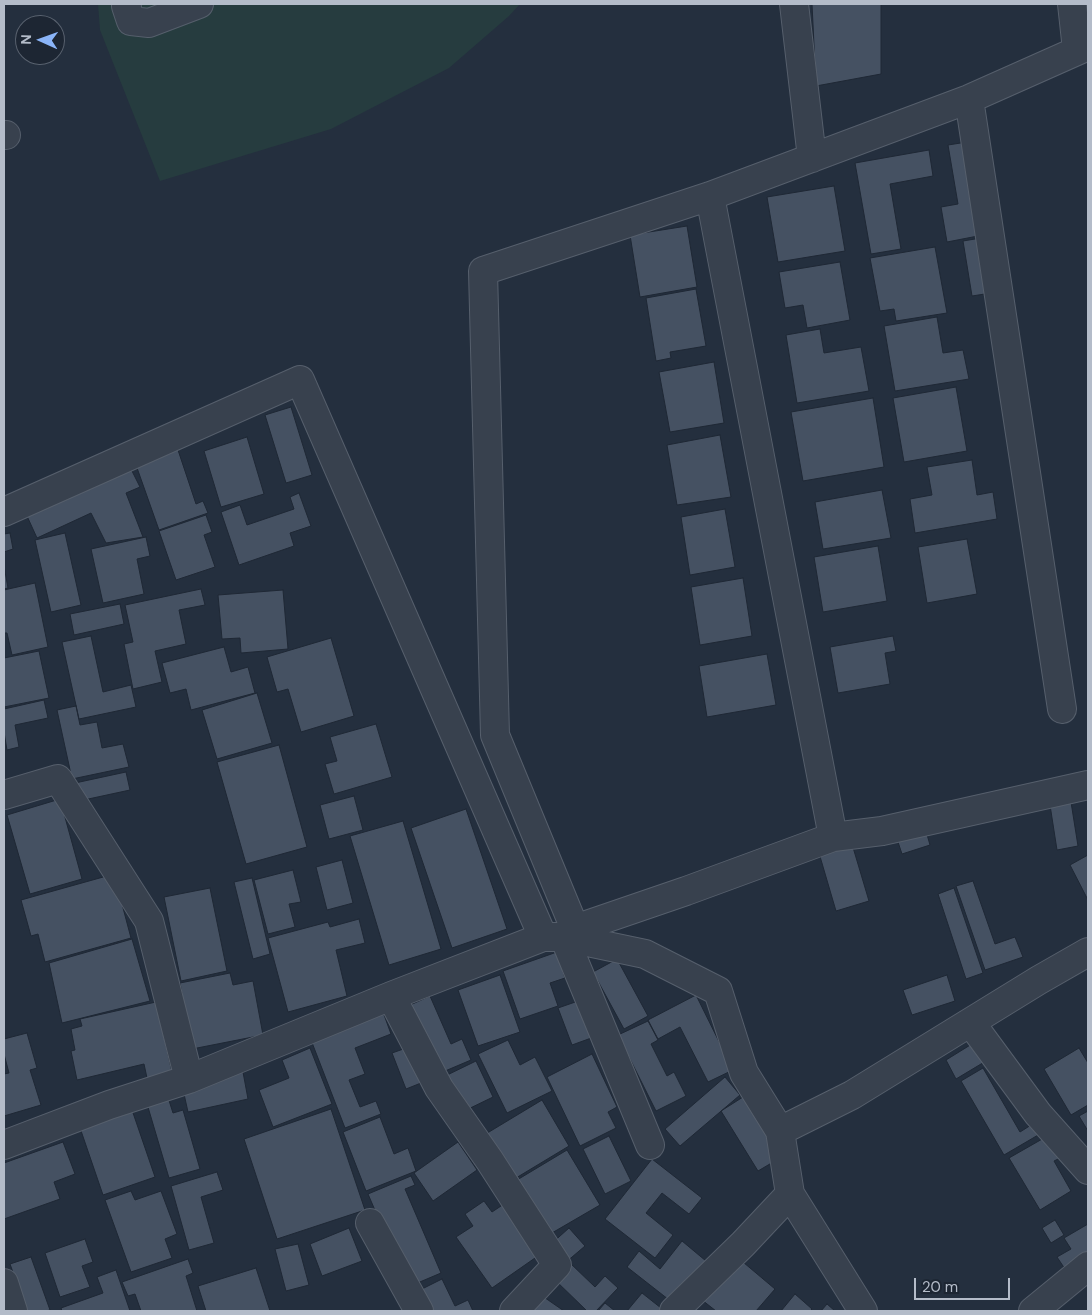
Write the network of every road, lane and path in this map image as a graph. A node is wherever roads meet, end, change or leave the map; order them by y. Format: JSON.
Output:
{"nodes":[{"id":1,"x":127,"y":4,"type":"edge"},
{"id":2,"x":199,"y":4,"type":"edge"},
{"id":3,"x":794,"y":4,"type":"edge"},
{"id":4,"x":1072,"y":4,"type":"edge"},
{"id":5,"x":1082,"y":48,"type":"edge"},
{"id":6,"x":969,"y":99,"type":"junction"},
{"id":7,"x":812,"y":158,"type":"junction"},
{"id":8,"x":710,"y":196,"type":"junction"},
{"id":9,"x":4,"y":512,"type":"edge"},
{"id":10,"x":1062,"y":709,"type":"dead end"},
{"id":11,"x":1088,"y":785,"type":"edge"},
{"id":12,"x":4,"y":795,"type":"edge"},
{"id":13,"x":834,"y":838,"type":"junction"},
{"id":14,"x":560,"y":934,"type":"junction"},
{"id":15,"x":1088,"y":952,"type":"edge"},
{"id":16,"x":391,"y":996,"type":"junction"},
{"id":17,"x":971,"y":1023,"type":"junction"},
{"id":18,"x":189,"y":1079,"type":"junction"},
{"id":19,"x":780,"y":1131,"type":"junction"},
{"id":20,"x":4,"y":1145,"type":"edge"},
{"id":21,"x":650,"y":1145,"type":"dead end"},
{"id":22,"x":1088,"y":1170,"type":"edge"},
{"id":23,"x":790,"y":1194,"type":"junction"},
{"id":24,"x":370,"y":1223,"type":"dead end"},
{"id":25,"x":1088,"y":1266,"type":"edge"},
{"id":26,"x":4,"y":1283,"type":"edge"},
{"id":27,"x":13,"y":1311,"type":"edge"},
{"id":28,"x":419,"y":1311,"type":"edge"},
{"id":29,"x":514,"y":1311,"type":"edge"},
{"id":30,"x":674,"y":1311,"type":"edge"},
{"id":31,"x":863,"y":1311,"type":"edge"},
{"id":32,"x":1033,"y":1311,"type":"edge"}],
"edges":[{"from":1,"to":2,"type":"street"},
{"from":3,"to":7,"type":"street"},
{"from":4,"to":5,"type":"street"},
{"from":5,"to":6,"type":"street"},
{"from":6,"to":7,"type":"street"},
{"from":6,"to":10,"type":"street"},
{"from":7,"to":8,"type":"street"},
{"from":8,"to":13,"type":"street"},
{"from":8,"to":14,"type":"street"},
{"from":9,"to":14,"type":"street"},
{"from":11,"to":13,"type":"street"},
{"from":12,"to":18,"type":"street"},
{"from":13,"to":14,"type":"street"},
{"from":14,"to":16,"type":"street"},
{"from":14,"to":19,"type":"street"},
{"from":14,"to":21,"type":"street"},
{"from":15,"to":17,"type":"street"},
{"from":16,"to":18,"type":"street"},
{"from":16,"to":29,"type":"street"},
{"from":17,"to":19,"type":"street"},
{"from":17,"to":22,"type":"street"},
{"from":18,"to":20,"type":"street"},
{"from":19,"to":23,"type":"street"},
{"from":23,"to":30,"type":"street"},
{"from":23,"to":31,"type":"street"},
{"from":24,"to":28,"type":"street"},
{"from":25,"to":32,"type":"street"},
{"from":26,"to":27,"type":"street"}]}
